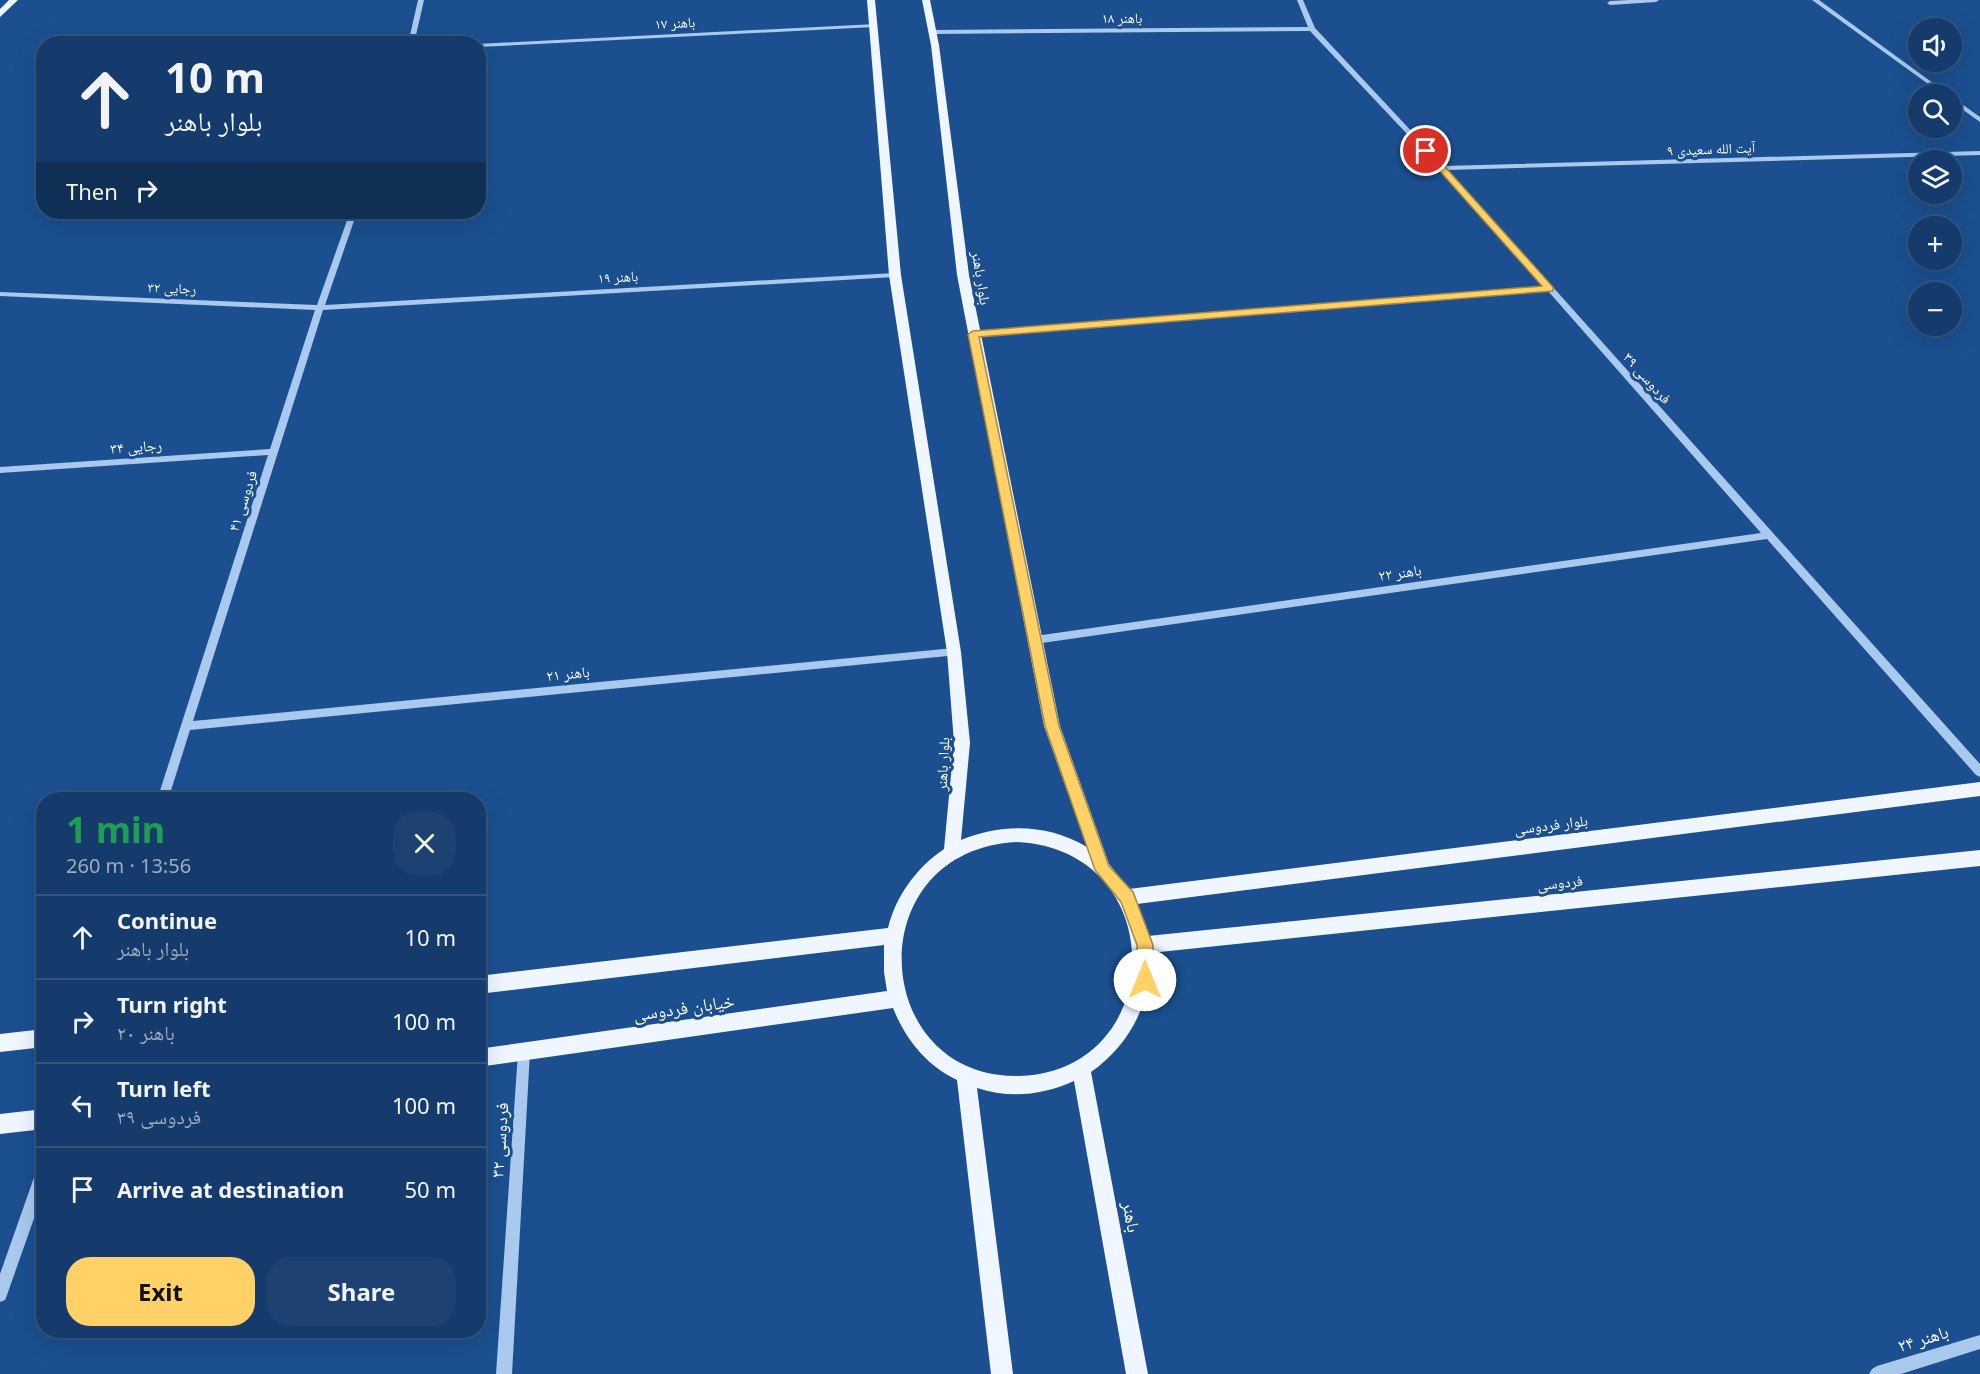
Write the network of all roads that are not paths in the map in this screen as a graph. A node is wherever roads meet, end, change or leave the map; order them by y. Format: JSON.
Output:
{"nodes":[{"id":1,"x":14,"y":0,"type":"edge"},
{"id":2,"x":421,"y":0,"type":"edge"},
{"id":3,"x":871,"y":0,"type":"edge"},
{"id":4,"x":926,"y":0,"type":"edge"},
{"id":5,"x":1300,"y":0,"type":"edge"},
{"id":6,"x":1656,"y":0,"type":"edge"},
{"id":7,"x":1815,"y":0,"type":"edge"},
{"id":8,"x":1610,"y":3,"type":"dead end"},
{"id":9,"x":0,"y":14,"type":"edge"},
{"id":10,"x":874,"y":25,"type":"junction"},
{"id":11,"x":1312,"y":29,"type":"junction"},
{"id":12,"x":932,"y":32,"type":"junction"},
{"id":13,"x":413,"y":36,"type":"edge"},
{"id":14,"x":486,"y":45,"type":"edge"},
{"id":15,"x":1931,"y":84,"type":"edge"},
{"id":16,"x":1962,"y":106,"type":"edge"},
{"id":17,"x":1980,"y":120,"type":"edge"},
{"id":18,"x":1980,"y":153,"type":"edge"},
{"id":19,"x":1442,"y":168,"type":"junction"},
{"id":20,"x":351,"y":219,"type":"edge"},
{"id":21,"x":895,"y":275,"type":"junction"},
{"id":22,"x":1550,"y":289,"type":"junction"},
{"id":23,"x":0,"y":294,"type":"edge"},
{"id":24,"x":344,"y":307,"type":"joint"},
{"id":25,"x":320,"y":308,"type":"junction"},
{"id":26,"x":973,"y":334,"type":"junction"},
{"id":27,"x":274,"y":452,"type":"junction"},
{"id":28,"x":0,"y":470,"type":"edge"},
{"id":29,"x":1769,"y":535,"type":"junction"},
{"id":30,"x":1035,"y":640,"type":"junction"},
{"id":31,"x":954,"y":652,"type":"junction"},
{"id":32,"x":186,"y":726,"type":"junction"},
{"id":33,"x":1980,"y":772,"type":"edge"},
{"id":34,"x":1980,"y":789,"type":"edge"},
{"id":35,"x":165,"y":792,"type":"edge"},
{"id":36,"x":952,"y":852,"type":"junction"},
{"id":37,"x":1980,"y":858,"type":"edge"},
{"id":38,"x":1103,"y":870,"type":"junction"},
{"id":39,"x":1127,"y":897,"type":"junction"},
{"id":40,"x":890,"y":936,"type":"junction"},
{"id":41,"x":1145,"y":945,"type":"junction"},
{"id":42,"x":486,"y":984,"type":"edge"},
{"id":43,"x":895,"y":999,"type":"junction"},
{"id":44,"x":36,"y":1039,"type":"edge"},
{"id":45,"x":0,"y":1043,"type":"edge"},
{"id":46,"x":524,"y":1052,"type":"junction"},
{"id":47,"x":486,"y":1057,"type":"edge"},
{"id":48,"x":1081,"y":1067,"type":"junction"},
{"id":49,"x":966,"y":1073,"type":"junction"},
{"id":50,"x":36,"y":1120,"type":"edge"},
{"id":51,"x":0,"y":1124,"type":"edge"},
{"id":52,"x":36,"y":1192,"type":"edge"},
{"id":53,"x":0,"y":1295,"type":"edge"},
{"id":54,"x":1980,"y":1342,"type":"edge"},
{"id":55,"x":504,"y":1374,"type":"edge"},
{"id":56,"x":1002,"y":1374,"type":"edge"},
{"id":57,"x":1137,"y":1374,"type":"edge"},
{"id":58,"x":1877,"y":1374,"type":"edge"}],
"edges":[{"from":1,"to":9,"type":"main road"},
{"from":2,"to":13,"type":"street"},
{"from":3,"to":10,"type":"main road","name":"بلوار باهنر"},
{"from":4,"to":12,"type":"main road","name":"بلوار باهنر"},
{"from":5,"to":11,"type":"street","name":"فردوسی ۳۹"},
{"from":6,"to":8,"type":"street"},
{"from":7,"to":15,"type":"street"},
{"from":10,"to":14,"type":"street","name":"باهنر ۱۷"},
{"from":10,"to":21,"type":"main road","name":"بلوار باهنر"},
{"from":11,"to":12,"type":"street","name":"باهنر ۱۸"},
{"from":11,"to":19,"type":"street","name":"فردوسی ۳۹"},
{"from":12,"to":26,"type":"main road","name":"بلوار باهنر"},
{"from":16,"to":17,"type":"street"},
{"from":18,"to":19,"type":"street","name":"آیت الله سعیدی ۹"},
{"from":19,"to":22,"type":"street","name":"فردوسی ۳۹"},
{"from":20,"to":25,"type":"street","name":"فردوسی ۴۱"},
{"from":21,"to":24,"type":"street","name":"باهنر ۱۹"},
{"from":21,"to":31,"type":"main road","name":"بلوار باهنر"},
{"from":22,"to":26,"type":"street"},
{"from":22,"to":29,"type":"street","name":"فردوسی ۳۹"},
{"from":23,"to":25,"type":"street","name":"رجایی ۳۲"},
{"from":24,"to":25,"type":"street","name":"رجایی ۳۲"},
{"from":25,"to":27,"type":"street","name":"فردوسی ۴۱"},
{"from":26,"to":30,"type":"main road","name":"بلوار باهنر"},
{"from":27,"to":28,"type":"street","name":"رجایی ۳۴"},
{"from":27,"to":32,"type":"street","name":"فردوسی ۴۱"},
{"from":29,"to":30,"type":"street","name":"باهنر ۲۲"},
{"from":29,"to":33,"type":"street","name":"فردوسی ۳۹"},
{"from":30,"to":38,"type":"main road","name":"بلوار باهنر"},
{"from":31,"to":32,"type":"street","name":"باهنر ۲۱"},
{"from":31,"to":36,"type":"main road","name":"بلوار باهنر"},
{"from":32,"to":35,"type":"street","name":"فردوسی ۴۱"},
{"from":34,"to":39,"type":"main road","name":"بلوار فردوسی"},
{"from":36,"to":38,"type":"main road"},
{"from":36,"to":40,"type":"main road"},
{"from":37,"to":41,"type":"main road","name":"فردوسی"},
{"from":38,"to":39,"type":"main road"},
{"from":39,"to":41,"type":"main road"},
{"from":40,"to":42,"type":"main road"},
{"from":40,"to":43,"type":"main road"},
{"from":41,"to":48,"type":"main road"},
{"from":43,"to":46,"type":"main road","name":"خیابان فردوسی"},
{"from":43,"to":49,"type":"main road"},
{"from":44,"to":45,"type":"main road"},
{"from":46,"to":47,"type":"main road","name":"خیابان فردوسی"},
{"from":46,"to":55,"type":"street","name":"فردوسی ۳۲"},
{"from":48,"to":49,"type":"main road"},
{"from":48,"to":57,"type":"main road","name":"باهنر"},
{"from":49,"to":56,"type":"main road"},
{"from":50,"to":51,"type":"main road"},
{"from":52,"to":53,"type":"street"},
{"from":54,"to":58,"type":"street","name":"باهنر ۲۴"}]}
